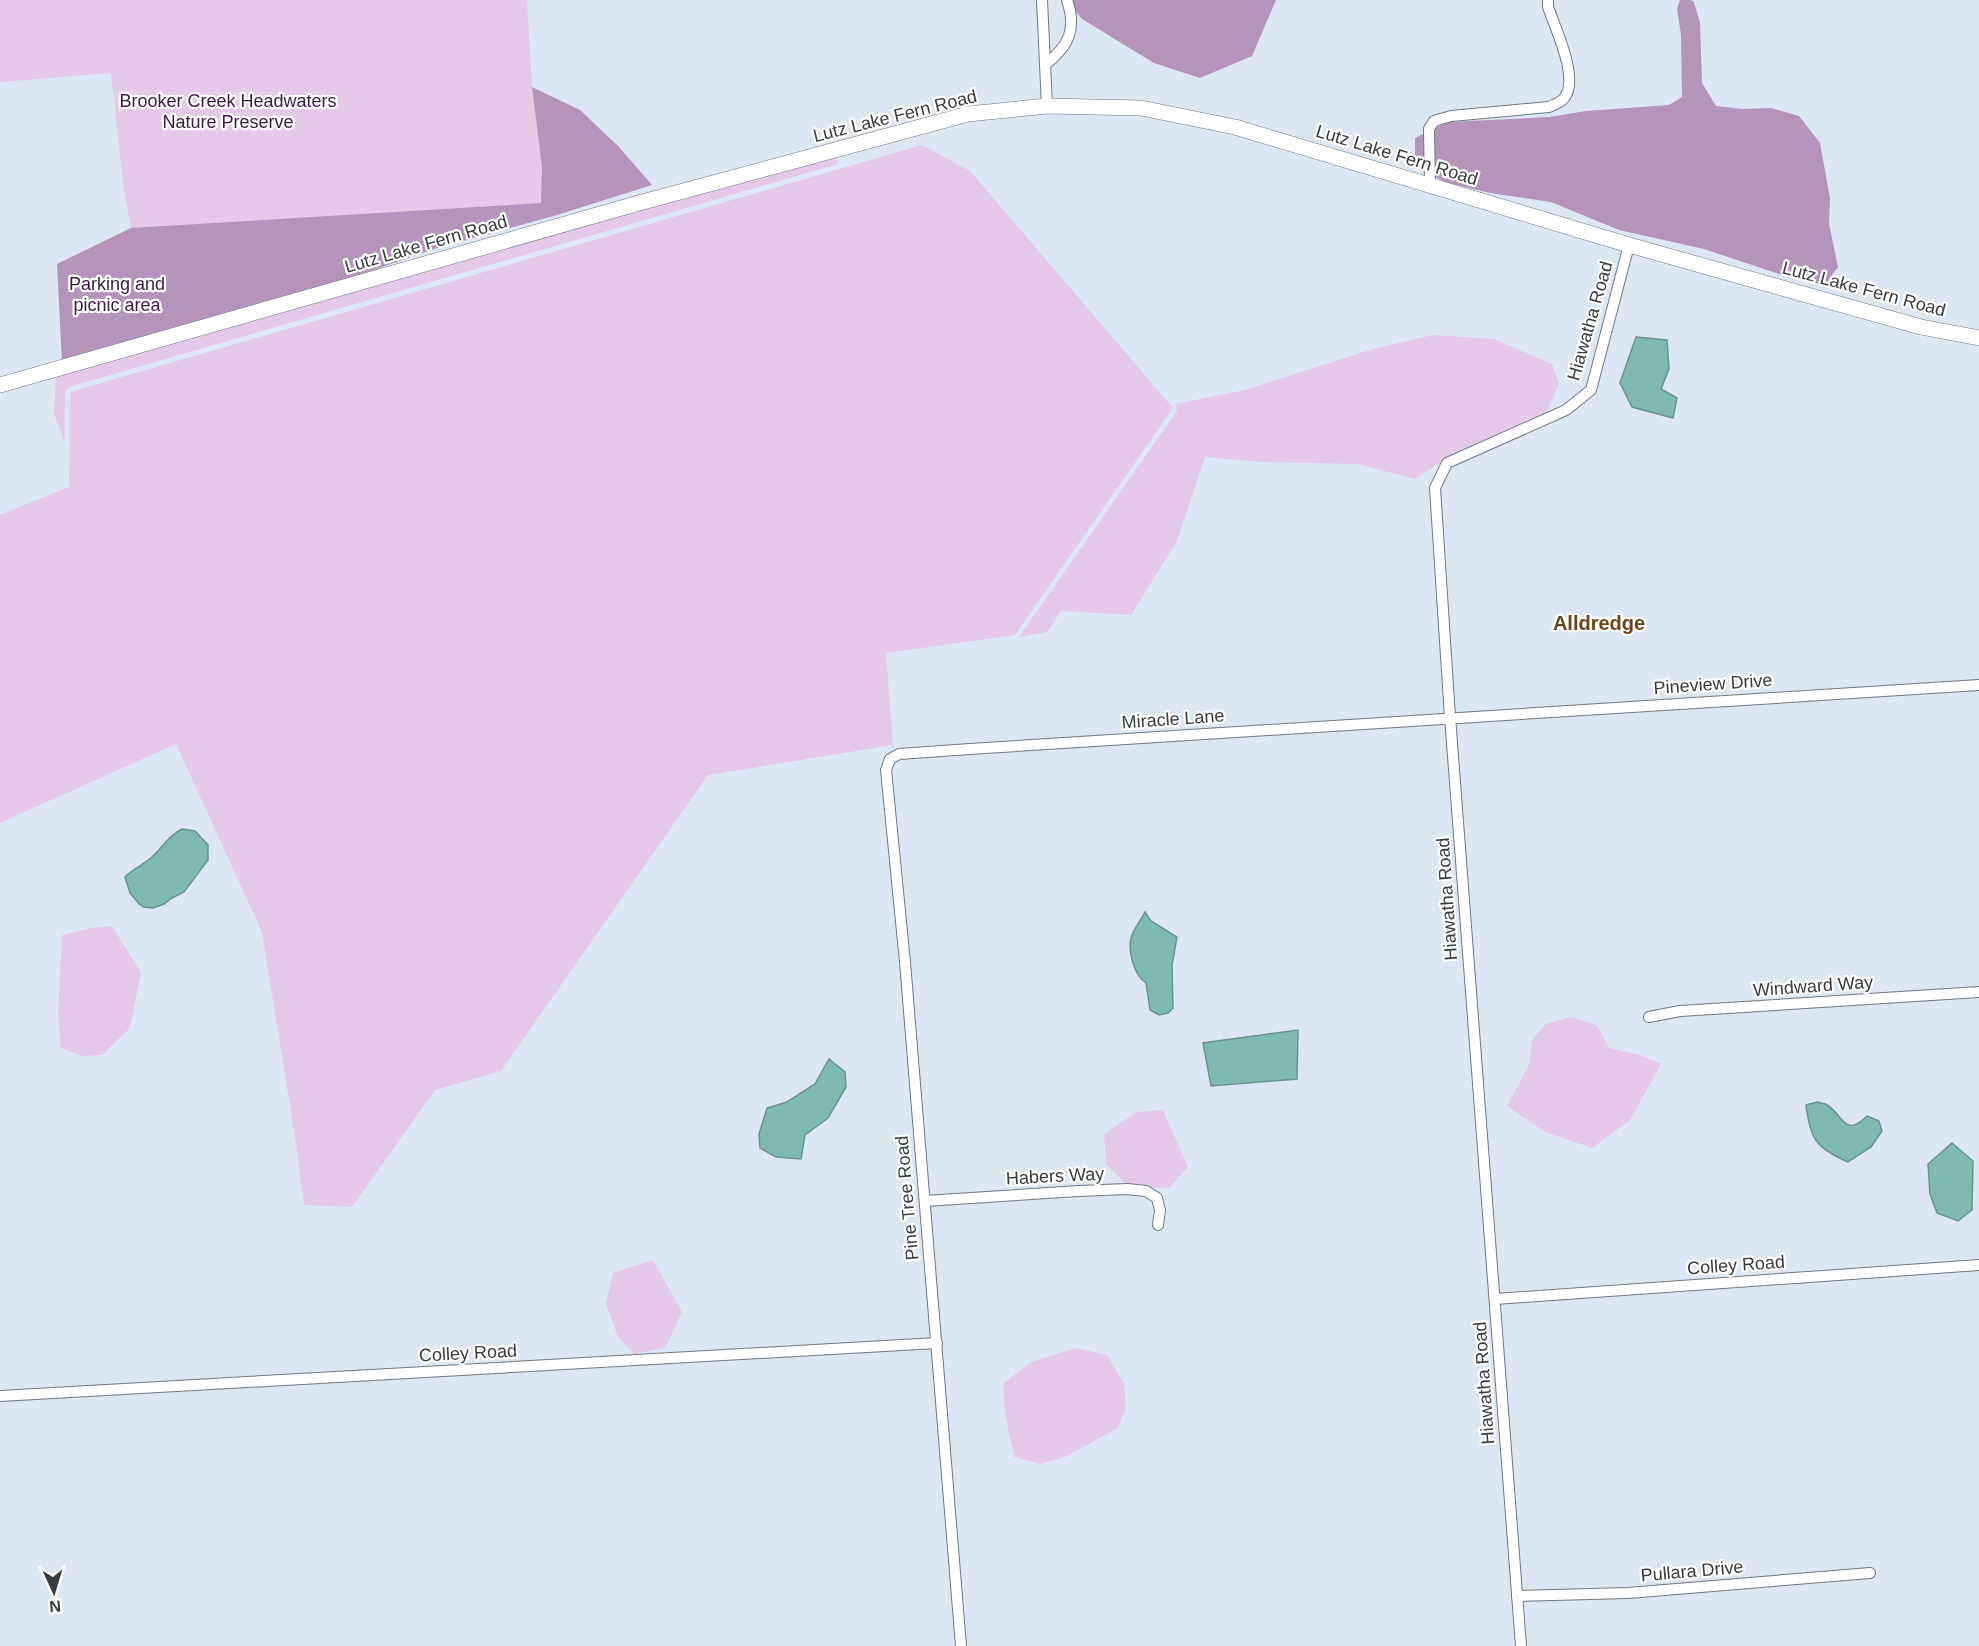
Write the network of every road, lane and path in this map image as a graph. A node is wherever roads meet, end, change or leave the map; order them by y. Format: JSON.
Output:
{"nodes":[{"id":1,"x":1042,"y":0,"type":"edge"},
{"id":2,"x":1067,"y":0,"type":"edge"},
{"id":3,"x":1548,"y":0,"type":"edge"},
{"id":4,"x":1045,"y":65,"type":"junction"},
{"id":5,"x":1047,"y":106,"type":"junction"},
{"id":6,"x":1430,"y":185,"type":"junction"},
{"id":7,"x":1629,"y":245,"type":"junction"},
{"id":8,"x":1979,"y":338,"type":"edge"},
{"id":9,"x":0,"y":385,"type":"edge"},
{"id":10,"x":1979,"y":684,"type":"edge"},
{"id":11,"x":1450,"y":717,"type":"junction"},
{"id":12,"x":899,"y":754,"type":"joint"},
{"id":13,"x":1979,"y":992,"type":"edge"},
{"id":14,"x":1649,"y":1017,"type":"dead end"},
{"id":15,"x":925,"y":1201,"type":"junction"},
{"id":16,"x":1158,"y":1225,"type":"dead end"},
{"id":17,"x":1979,"y":1265,"type":"edge"},
{"id":18,"x":1494,"y":1299,"type":"junction"},
{"id":19,"x":937,"y":1343,"type":"junction"},
{"id":20,"x":0,"y":1396,"type":"edge"},
{"id":21,"x":1870,"y":1573,"type":"dead end"},
{"id":22,"x":1517,"y":1596,"type":"junction"},
{"id":23,"x":961,"y":1646,"type":"edge"},
{"id":24,"x":1521,"y":1646,"type":"edge"}],
"edges":[{"from":1,"to":4,"type":"street"},
{"from":2,"to":4,"type":"street"},
{"from":3,"to":6,"type":"street"},
{"from":4,"to":5,"type":"street"},
{"from":5,"to":6,"type":"main road","name":"Lutz Lake Fern Road"},
{"from":5,"to":9,"type":"main road","name":"Lutz Lake Fern Road"},
{"from":6,"to":7,"type":"main road","name":"Lutz Lake Fern Road"},
{"from":7,"to":8,"type":"main road","name":"Lutz Lake Fern Road"},
{"from":7,"to":11,"type":"street","name":"Hiawatha Road"},
{"from":10,"to":11,"type":"street","name":"Pineview Drive"},
{"from":11,"to":12,"type":"street","name":"Miracle Lane"},
{"from":11,"to":18,"type":"street","name":"Hiawatha Road"},
{"from":12,"to":15,"type":"street","name":"Pine Tree Road"},
{"from":13,"to":14,"type":"street","name":"Windward Way"},
{"from":15,"to":16,"type":"street","name":"Habers Way"},
{"from":15,"to":19,"type":"street","name":"Pine Tree Road"},
{"from":17,"to":18,"type":"street","name":"Colley Road"},
{"from":18,"to":22,"type":"street","name":"Hiawatha Road"},
{"from":19,"to":20,"type":"street","name":"Colley Road"},
{"from":19,"to":23,"type":"street","name":"Pine Tree Road"},
{"from":21,"to":22,"type":"street","name":"Pullara Drive"},
{"from":22,"to":24,"type":"street","name":"Hiawatha Road"}]}
